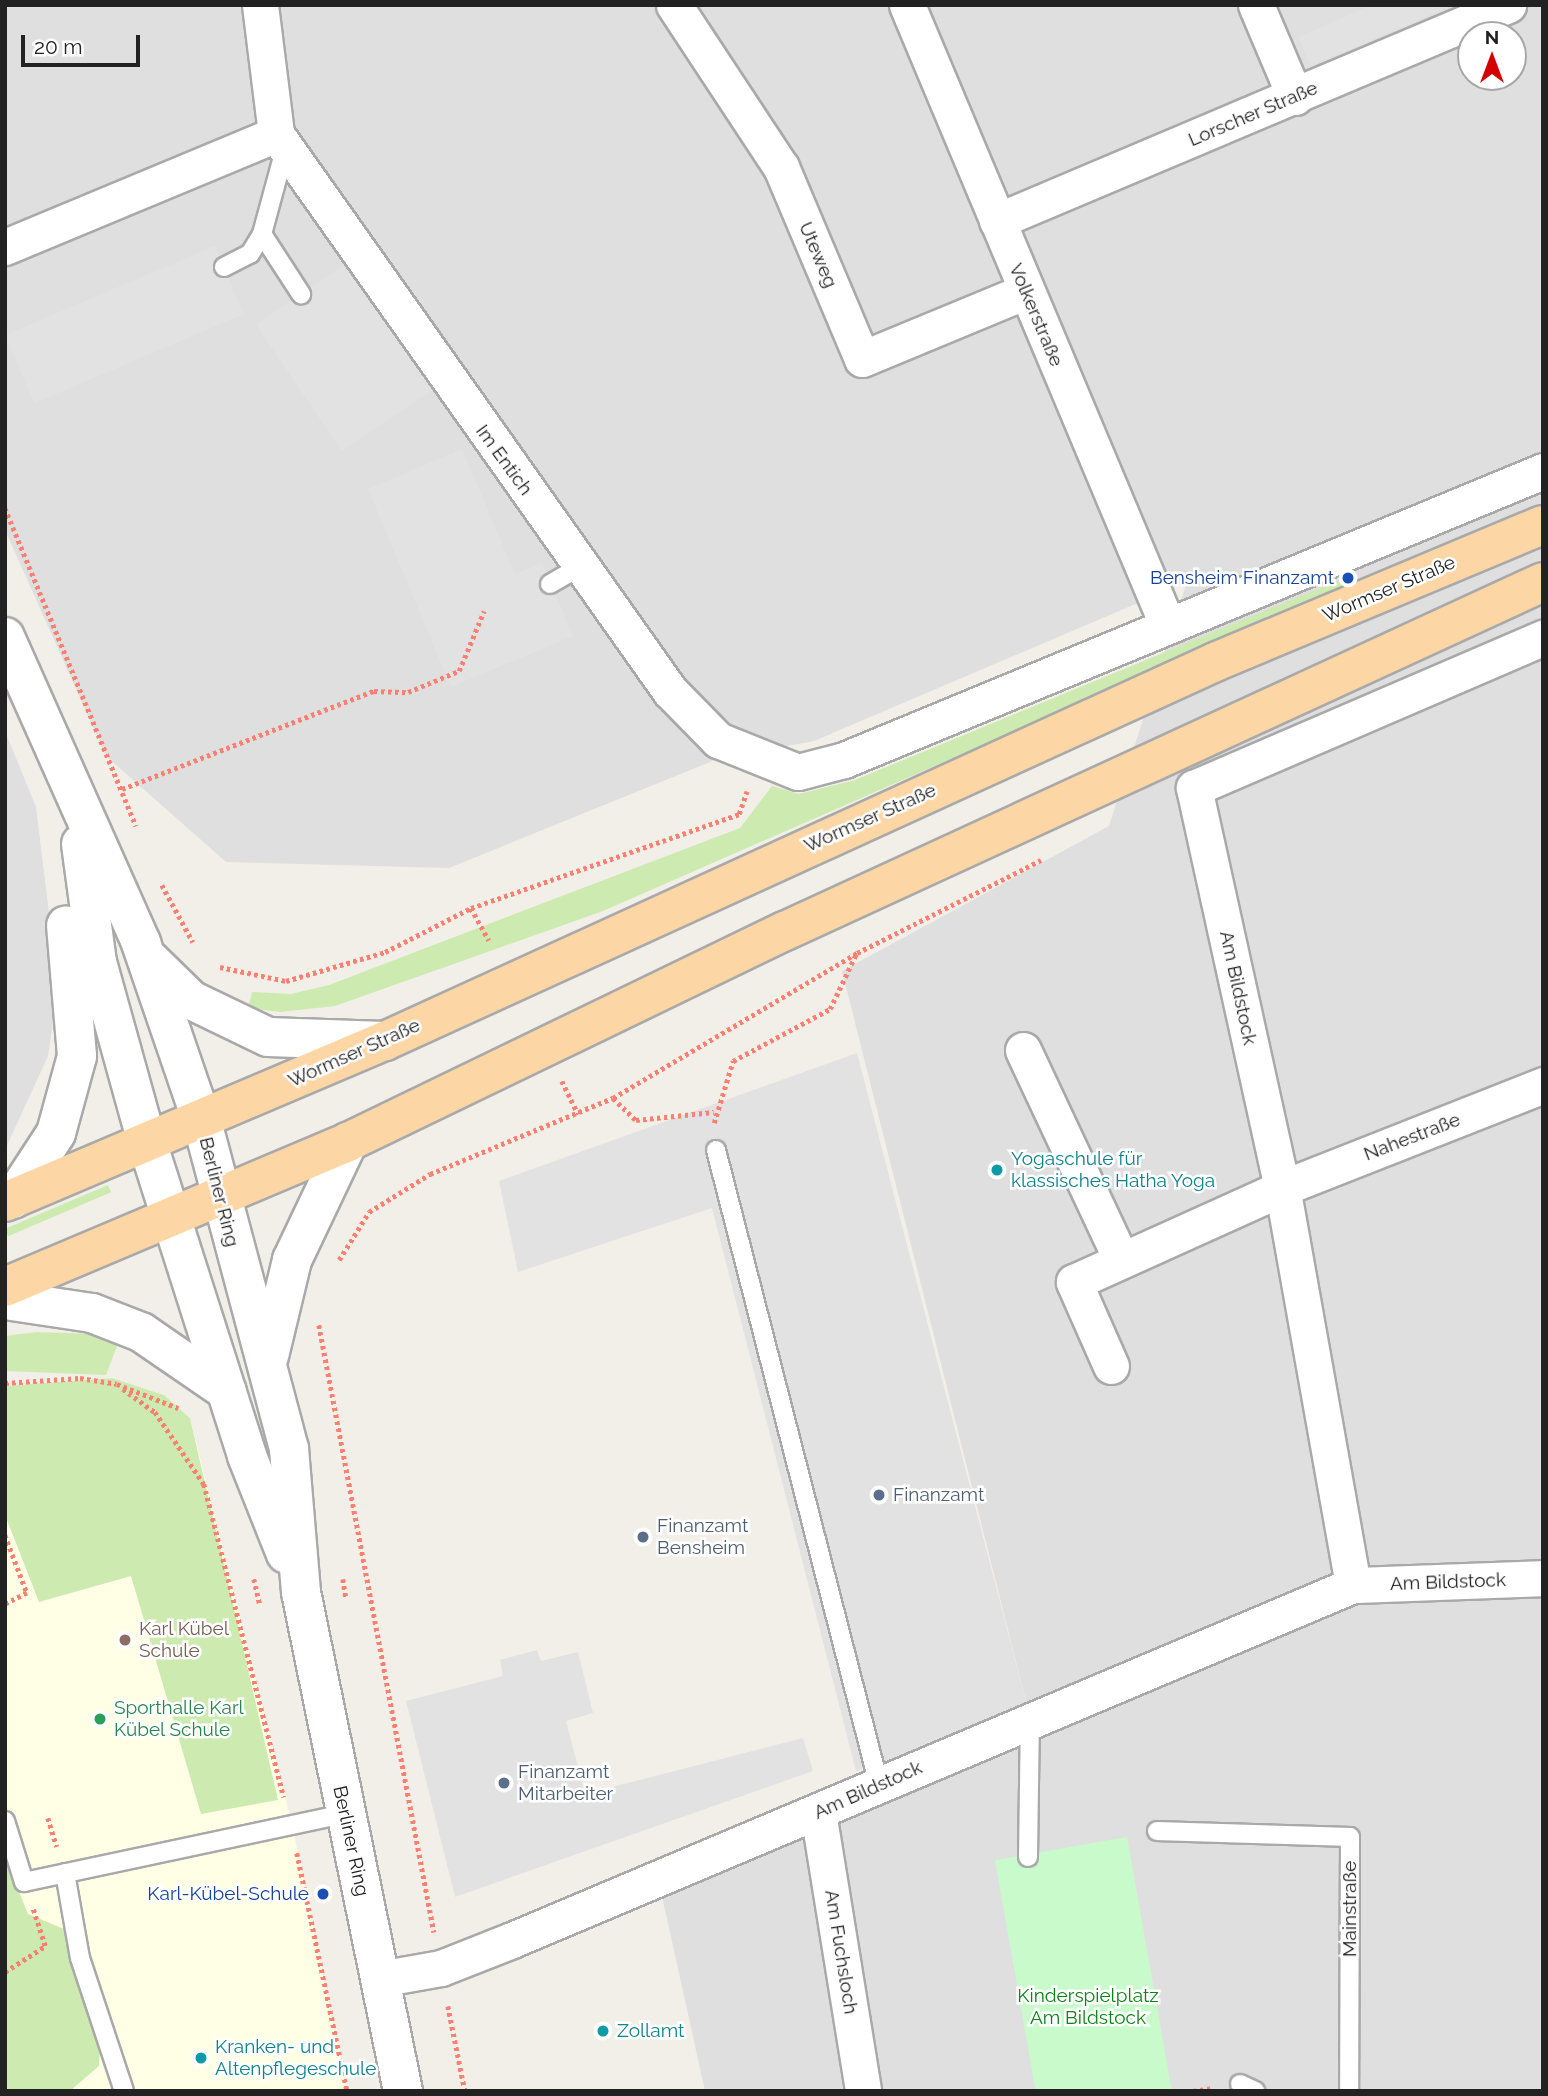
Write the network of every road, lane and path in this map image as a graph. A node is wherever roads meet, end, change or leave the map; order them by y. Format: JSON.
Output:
{"nodes":[{"id":1,"x":260,"y":5,"type":"edge"},
{"id":2,"x":674,"y":5,"type":"edge"},
{"id":3,"x":907,"y":5,"type":"edge"},
{"id":4,"x":1256,"y":5,"type":"edge"},
{"id":5,"x":1507,"y":5,"type":"edge"},
{"id":6,"x":1295,"y":97,"type":"junction"},
{"id":7,"x":280,"y":143,"type":"junction"},
{"id":8,"x":998,"y":221,"type":"junction"},
{"id":9,"x":262,"y":234,"type":"junction"},
{"id":10,"x":5,"y":247,"type":"edge"},
{"id":11,"x":223,"y":267,"type":"dead end"},
{"id":12,"x":1026,"y":291,"type":"junction"},
{"id":13,"x":301,"y":294,"type":"dead end"},
{"id":14,"x":1543,"y":471,"type":"edge"},
{"id":15,"x":5,"y":508,"type":"edge"},
{"id":16,"x":1543,"y":525,"type":"edge"},
{"id":17,"x":581,"y":566,"type":"junction"},
{"id":18,"x":1543,"y":582,"type":"edge"},
{"id":19,"x":551,"y":583,"type":"dead end"},
{"id":20,"x":484,"y":611,"type":"dead end"},
{"id":21,"x":1167,"y":624,"type":"junction"},
{"id":22,"x":5,"y":637,"type":"edge"},
{"id":23,"x":1543,"y":638,"type":"edge"},
{"id":24,"x":122,"y":789,"type":"junction"},
{"id":25,"x":76,"y":809,"type":"junction"},
{"id":26,"x":738,"y":814,"type":"dead end"},
{"id":27,"x":140,"y":837,"type":"dead end"},
{"id":28,"x":1049,"y":856,"type":"dead end"},
{"id":29,"x":160,"y":880,"type":"dead end"},
{"id":30,"x":471,"y":908,"type":"junction"},
{"id":31,"x":489,"y":940,"type":"dead end"},
{"id":32,"x":141,"y":943,"type":"junction"},
{"id":33,"x":198,"y":948,"type":"dead end"},
{"id":34,"x":857,"y":953,"type":"junction"},
{"id":35,"x":215,"y":965,"type":"dead end"},
{"id":36,"x":385,"y":1041,"type":"junction"},
{"id":37,"x":1023,"y":1050,"type":"dead end"},
{"id":38,"x":561,"y":1080,"type":"dead end"},
{"id":39,"x":1543,"y":1085,"type":"edge"},
{"id":40,"x":613,"y":1098,"type":"junction"},
{"id":41,"x":714,"y":1112,"type":"junction"},
{"id":42,"x":578,"y":1114,"type":"junction"},
{"id":43,"x":201,"y":1118,"type":"junction"},
{"id":44,"x":147,"y":1142,"type":"junction"},
{"id":45,"x":348,"y":1142,"type":"junction"},
{"id":46,"x":716,"y":1150,"type":"joint"},
{"id":47,"x":1282,"y":1188,"type":"junction"},
{"id":48,"x":218,"y":1199,"type":"junction"},
{"id":49,"x":9,"y":1201,"type":"edge"},
{"id":50,"x":171,"y":1217,"type":"junction"},
{"id":51,"x":1121,"y":1259,"type":"junction"},
{"id":52,"x":333,"y":1269,"type":"dead end"},
{"id":53,"x":5,"y":1287,"type":"edge"},
{"id":54,"x":5,"y":1300,"type":"edge"},
{"id":55,"x":318,"y":1317,"type":"dead end"},
{"id":56,"x":268,"y":1365,"type":"junction"},
{"id":57,"x":1111,"y":1366,"type":"dead end"},
{"id":58,"x":5,"y":1383,"type":"edge"},
{"id":59,"x":117,"y":1384,"type":"junction"},
{"id":60,"x":227,"y":1391,"type":"junction"},
{"id":61,"x":185,"y":1411,"type":"dead end"},
{"id":62,"x":5,"y":1535,"type":"edge"},
{"id":63,"x":1543,"y":1578,"type":"edge"},
{"id":64,"x":1353,"y":1585,"type":"junction"},
{"id":65,"x":301,"y":1592,"type":"junction"},
{"id":66,"x":5,"y":1604,"type":"edge"},
{"id":67,"x":1030,"y":1717,"type":"junction"},
{"id":68,"x":879,"y":1785,"type":"junction"},
{"id":69,"x":818,"y":1812,"type":"junction"},
{"id":70,"x":345,"y":1814,"type":"junction"},
{"id":71,"x":5,"y":1821,"type":"edge"},
{"id":72,"x":292,"y":1825,"type":"junction"},
{"id":73,"x":1157,"y":1831,"type":"dead end"},
{"id":74,"x":1028,"y":1857,"type":"dead end"},
{"id":75,"x":65,"y":1873,"type":"junction"},
{"id":76,"x":24,"y":1882,"type":"junction"},
{"id":77,"x":441,"y":1968,"type":"junction"},
{"id":78,"x":5,"y":1972,"type":"edge"},
{"id":79,"x":379,"y":1979,"type":"junction"},
{"id":80,"x":124,"y":2091,"type":"edge"},
{"id":81,"x":347,"y":2091,"type":"edge"},
{"id":82,"x":403,"y":2091,"type":"edge"},
{"id":83,"x":465,"y":2091,"type":"edge"},
{"id":84,"x":863,"y":2091,"type":"edge"},
{"id":85,"x":1349,"y":2091,"type":"edge"}],
"edges":[{"from":1,"to":7,"type":"street","name":"Im Entich"},
{"from":2,"to":12,"type":"street","name":"Uteweg"},
{"from":3,"to":8,"type":"street","name":"Volkerstraße"},
{"from":4,"to":6,"type":"street"},
{"from":5,"to":6,"type":"street","name":"Lorscher Straße"},
{"from":6,"to":8,"type":"street","name":"Lorscher Straße"},
{"from":7,"to":9,"type":"lane"},
{"from":7,"to":10,"type":"street"},
{"from":7,"to":17,"type":"street","name":"Im Entich"},
{"from":8,"to":12,"type":"street","name":"Volkerstraße"},
{"from":9,"to":11,"type":"lane"},
{"from":9,"to":13,"type":"lane"},
{"from":12,"to":21,"type":"street","name":"Volkerstraße"},
{"from":14,"to":21,"type":"street"},
{"from":15,"to":24,"type":"path"},
{"from":16,"to":36,"type":"main road","name":"Wormser Straße"},
{"from":17,"to":19,"type":"lane"},
{"from":17,"to":21,"type":"street","name":"Im Entich"},
{"from":18,"to":45,"type":"main road"},
{"from":20,"to":24,"type":"path"},
{"from":22,"to":25,"type":"street","name":"Berliner Ring"},
{"from":23,"to":47,"type":"street","name":"Am Bildstock"},
{"from":24,"to":27,"type":"path"},
{"from":25,"to":32,"type":"street","name":"Berliner Ring"},
{"from":25,"to":44,"type":"street","name":"Berliner Ring"},
{"from":25,"to":49,"type":"street"},
{"from":26,"to":30,"type":"path"},
{"from":28,"to":34,"type":"path"},
{"from":29,"to":33,"type":"path"},
{"from":30,"to":31,"type":"path"},
{"from":30,"to":35,"type":"path"},
{"from":32,"to":36,"type":"street"},
{"from":32,"to":43,"type":"street","name":"Berliner Ring"},
{"from":34,"to":40,"type":"path"},
{"from":34,"to":41,"type":"path"},
{"from":36,"to":43,"type":"main road","name":"Wormser Straße"},
{"from":37,"to":51,"type":"street"},
{"from":38,"to":42,"type":"path"},
{"from":39,"to":47,"type":"street","name":"Nahestraße"},
{"from":40,"to":41,"type":"path"},
{"from":40,"to":42,"type":"path"},
{"from":41,"to":46,"type":"path"},
{"from":42,"to":52,"type":"path"},
{"from":43,"to":44,"type":"main road","name":"Wormser Straße"},
{"from":43,"to":48,"type":"street","name":"Berliner Ring"},
{"from":44,"to":49,"type":"main road","name":"Wormser Straße"},
{"from":44,"to":50,"type":"street","name":"Berliner Ring"},
{"from":45,"to":48,"type":"main road"},
{"from":45,"to":56,"type":"street"},
{"from":46,"to":68,"type":"lane"},
{"from":47,"to":51,"type":"street"},
{"from":47,"to":64,"type":"street","name":"Am Bildstock"},
{"from":48,"to":50,"type":"main road"},
{"from":48,"to":56,"type":"street","name":"Berliner Ring"},
{"from":50,"to":53,"type":"main road"},
{"from":50,"to":60,"type":"street","name":"Berliner Ring"},
{"from":51,"to":57,"type":"street"},
{"from":54,"to":60,"type":"street"},
{"from":55,"to":77,"type":"path"},
{"from":56,"to":65,"type":"street","name":"Berliner Ring"},
{"from":58,"to":59,"type":"path"},
{"from":59,"to":61,"type":"path"},
{"from":59,"to":72,"type":"path"},
{"from":60,"to":65,"type":"street","name":"Berliner Ring"},
{"from":62,"to":66,"type":"path"},
{"from":63,"to":64,"type":"street","name":"Am Bildstock"},
{"from":64,"to":67,"type":"street","name":"Am Bildstock"},
{"from":65,"to":70,"type":"street","name":"Berliner Ring"},
{"from":67,"to":68,"type":"street","name":"Am Bildstock"},
{"from":67,"to":74,"type":"lane"},
{"from":68,"to":69,"type":"street","name":"Am Bildstock"},
{"from":69,"to":77,"type":"street","name":"Am Bildstock"},
{"from":69,"to":84,"type":"street","name":"Am Fuchsloch"},
{"from":70,"to":72,"type":"lane"},
{"from":70,"to":79,"type":"street","name":"Berliner Ring"},
{"from":71,"to":76,"type":"lane"},
{"from":72,"to":75,"type":"lane"},
{"from":72,"to":81,"type":"path"},
{"from":73,"to":85,"type":"lane","name":"Mainstraße"},
{"from":75,"to":76,"type":"lane"},
{"from":75,"to":80,"type":"lane"},
{"from":76,"to":78,"type":"path"},
{"from":77,"to":79,"type":"street","name":"Am Bildstock"},
{"from":77,"to":83,"type":"path"},
{"from":79,"to":82,"type":"street","name":"Berliner Ring"}]}
